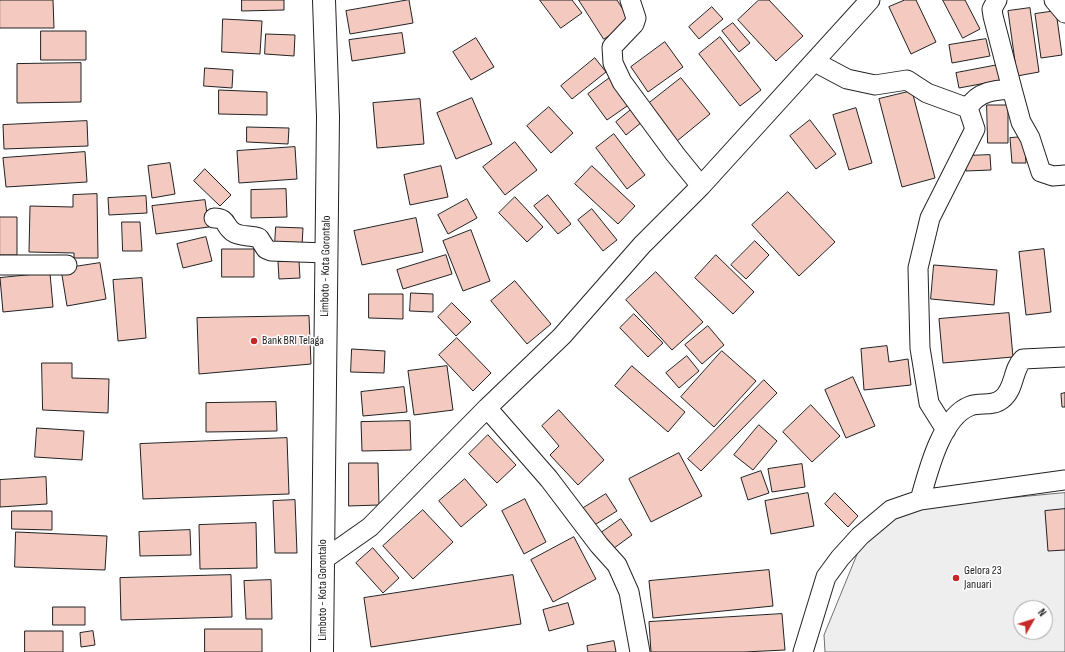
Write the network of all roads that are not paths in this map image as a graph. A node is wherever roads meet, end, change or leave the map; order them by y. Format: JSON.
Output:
{"nodes":[{"id":1,"x":324,"y":0,"type":"edge"},
{"id":2,"x":630,"y":0,"type":"edge"},
{"id":3,"x":870,"y":0,"type":"edge"},
{"id":4,"x":979,"y":0,"type":"edge"},
{"id":5,"x":1054,"y":0,"type":"edge"},
{"id":6,"x":995,"y":8,"type":"edge"},
{"id":7,"x":1065,"y":13,"type":"edge"},
{"id":8,"x":815,"y":62,"type":"junction"},
{"id":9,"x":1012,"y":89,"type":"junction"},
{"id":10,"x":968,"y":108,"type":"junction"},
{"id":11,"x":1065,"y":175,"type":"edge"},
{"id":12,"x":701,"y":186,"type":"junction"},
{"id":13,"x":214,"y":218,"type":"dead end"},
{"id":14,"x":326,"y":253,"type":"junction"},
{"id":15,"x":0,"y":265,"type":"edge"},
{"id":16,"x":67,"y":265,"type":"dead end"},
{"id":17,"x":1065,"y":357,"type":"edge"},
{"id":18,"x":487,"y":408,"type":"junction"},
{"id":19,"x":946,"y":430,"type":"junction"},
{"id":20,"x":1065,"y":480,"type":"edge"},
{"id":21,"x":920,"y":500,"type":"junction"},
{"id":22,"x":323,"y":560,"type":"junction"},
{"id":23,"x":322,"y":652,"type":"edge"},
{"id":24,"x":640,"y":652,"type":"edge"},
{"id":25,"x":802,"y":652,"type":"edge"}],
"edges":[{"from":1,"to":14,"type":"highway","name":"Limboto - Kota Gorontalo"},
{"from":2,"to":12,"type":"street"},
{"from":3,"to":8,"type":"street"},
{"from":4,"to":6,"type":"street"},
{"from":5,"to":7,"type":"street"},
{"from":6,"to":9,"type":"street"},
{"from":8,"to":10,"type":"street"},
{"from":8,"to":12,"type":"street"},
{"from":9,"to":10,"type":"street"},
{"from":9,"to":11,"type":"street"},
{"from":10,"to":19,"type":"street"},
{"from":12,"to":18,"type":"street"},
{"from":13,"to":14,"type":"street"},
{"from":14,"to":22,"type":"highway","name":"Limboto - Kota Gorontalo"},
{"from":15,"to":16,"type":"street"},
{"from":17,"to":19,"type":"street"},
{"from":18,"to":22,"type":"street"},
{"from":18,"to":24,"type":"street"},
{"from":19,"to":21,"type":"street"},
{"from":20,"to":21,"type":"street"},
{"from":21,"to":25,"type":"street"},
{"from":22,"to":23,"type":"highway","name":"Limboto - Kota Gorontalo"}]}
